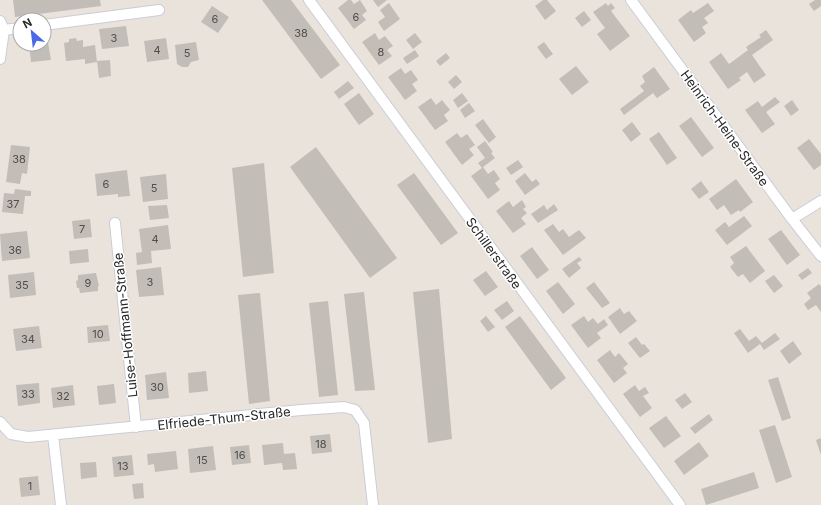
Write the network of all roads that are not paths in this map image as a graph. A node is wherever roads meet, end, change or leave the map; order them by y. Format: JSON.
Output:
{"nodes":[{"id":1,"x":309,"y":0,"type":"edge"},
{"id":2,"x":631,"y":0,"type":"edge"},
{"id":3,"x":159,"y":10,"type":"dead end"},
{"id":4,"x":52,"y":24,"type":"edge"},
{"id":5,"x":2,"y":25,"type":"edge"},
{"id":6,"x":12,"y":27,"type":"edge"},
{"id":7,"x":0,"y":58,"type":"edge"},
{"id":8,"x":821,"y":201,"type":"edge"},
{"id":9,"x":792,"y":219,"type":"junction"},
{"id":10,"x":115,"y":223,"type":"dead end"},
{"id":11,"x":821,"y":256,"type":"edge"},
{"id":12,"x":0,"y":422,"type":"edge"},
{"id":13,"x":136,"y":427,"type":"junction"},
{"id":14,"x":53,"y":435,"type":"junction"},
{"id":15,"x":61,"y":505,"type":"edge"},
{"id":16,"x":373,"y":505,"type":"edge"},
{"id":17,"x":680,"y":505,"type":"edge"}],
"edges":[{"from":1,"to":17,"type":"street","name":"Schillerstraße"},
{"from":2,"to":9,"type":"street","name":"Heinrich-Heine-Straße"},
{"from":3,"to":4,"type":"street"},
{"from":5,"to":6,"type":"street"},
{"from":5,"to":7,"type":"street"},
{"from":8,"to":9,"type":"street"},
{"from":9,"to":11,"type":"street","name":"Heinrich-Heine-Straße"},
{"from":10,"to":13,"type":"street","name":"Luise-Hoffmann-Straße"},
{"from":12,"to":14,"type":"street","name":"Elfriede-Thum-Straße"},
{"from":13,"to":14,"type":"street","name":"Elfriede-Thum-Straße"},
{"from":13,"to":16,"type":"street","name":"Elfriede-Thum-Straße"},
{"from":14,"to":15,"type":"street"}]}
